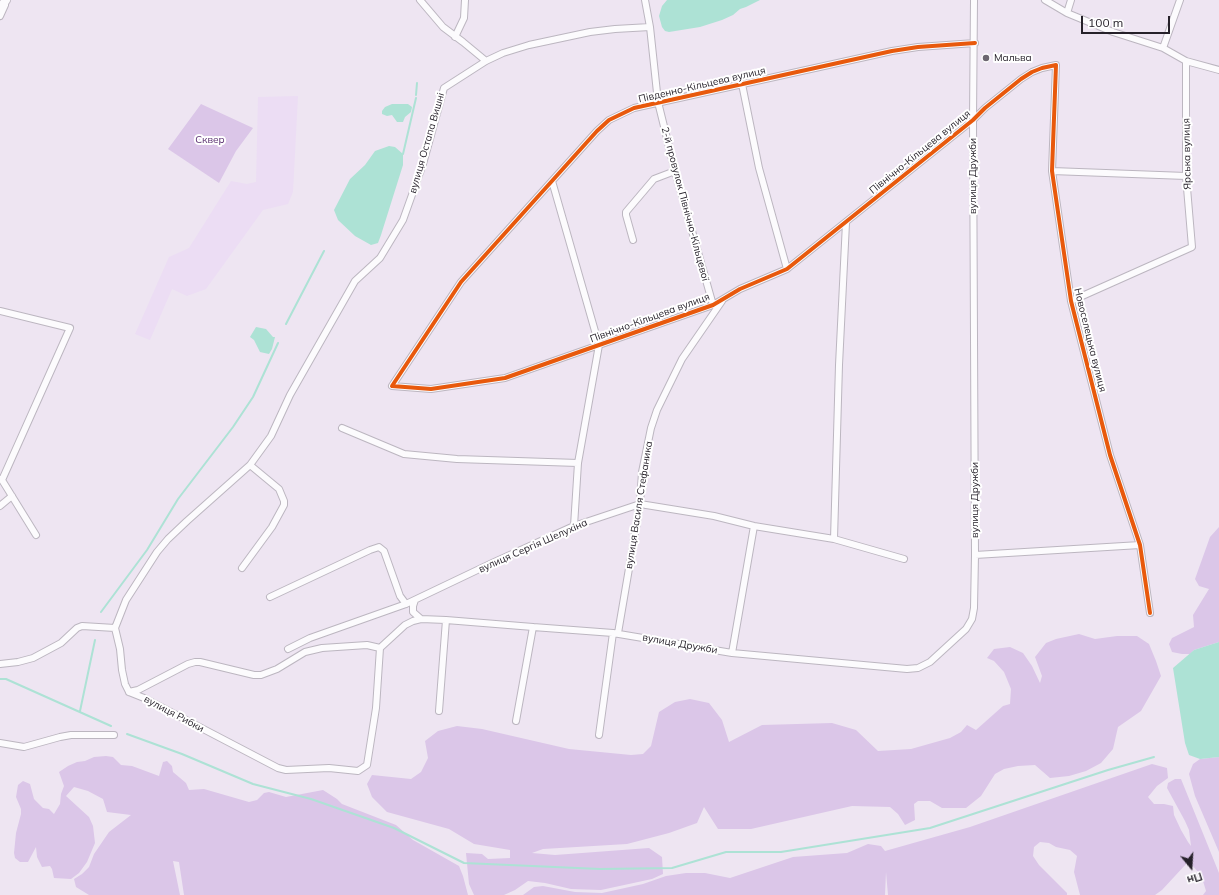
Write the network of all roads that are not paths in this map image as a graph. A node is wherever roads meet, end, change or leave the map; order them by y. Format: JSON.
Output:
{"nodes":[{"id":1,"x":6,"y":0,"type":"edge"},
{"id":2,"x":420,"y":0,"type":"edge"},
{"id":3,"x":465,"y":0,"type":"edge"},
{"id":4,"x":645,"y":0,"type":"edge"},
{"id":5,"x":974,"y":0,"type":"edge"},
{"id":6,"x":1045,"y":0,"type":"edge"},
{"id":7,"x":1072,"y":0,"type":"edge"},
{"id":8,"x":1180,"y":0,"type":"edge"},
{"id":9,"x":0,"y":8,"type":"edge"},
{"id":10,"x":1067,"y":12,"type":"junction"},
{"id":11,"x":0,"y":16,"type":"edge"},
{"id":12,"x":650,"y":27,"type":"junction"},
{"id":13,"x":455,"y":37,"type":"junction"},
{"id":14,"x":975,"y":43,"type":"junction"},
{"id":15,"x":1163,"y":48,"type":"junction"},
{"id":16,"x":486,"y":61,"type":"junction"},
{"id":17,"x":1186,"y":61,"type":"junction"},
{"id":18,"x":1056,"y":65,"type":"joint"},
{"id":19,"x":1219,"y":70,"type":"edge"},
{"id":20,"x":742,"y":84,"type":"junction"},
{"id":21,"x":658,"y":102,"type":"junction"},
{"id":22,"x":973,"y":120,"type":"junction"},
{"id":23,"x":675,"y":171,"type":"junction"},
{"id":24,"x":1052,"y":171,"type":"junction"},
{"id":25,"x":1186,"y":176,"type":"junction"},
{"id":26,"x":552,"y":181,"type":"junction"},
{"id":27,"x":846,"y":223,"type":"junction"},
{"id":28,"x":633,"y":240,"type":"dead end"},
{"id":29,"x":788,"y":269,"type":"junction"},
{"id":30,"x":723,"y":299,"type":"junction"},
{"id":31,"x":1071,"y":301,"type":"junction"},
{"id":32,"x":712,"y":305,"type":"junction"},
{"id":33,"x":0,"y":311,"type":"edge"},
{"id":34,"x":599,"y":345,"type":"junction"},
{"id":35,"x":392,"y":386,"type":"joint"},
{"id":36,"x":342,"y":428,"type":"dead end"},
{"id":37,"x":578,"y":462,"type":"junction"},
{"id":38,"x":250,"y":465,"type":"junction"},
{"id":39,"x":1,"y":480,"type":"edge"},
{"id":40,"x":12,"y":496,"type":"junction"},
{"id":41,"x":640,"y":504,"type":"junction"},
{"id":42,"x":0,"y":506,"type":"edge"},
{"id":43,"x":574,"y":526,"type":"junction"},
{"id":44,"x":754,"y":526,"type":"junction"},
{"id":45,"x":36,"y":535,"type":"dead end"},
{"id":46,"x":834,"y":539,"type":"junction"},
{"id":47,"x":1140,"y":545,"type":"junction"},
{"id":48,"x":976,"y":555,"type":"junction"},
{"id":49,"x":904,"y":559,"type":"dead end"},
{"id":50,"x":242,"y":568,"type":"dead end"},
{"id":51,"x":270,"y":597,"type":"dead end"},
{"id":52,"x":415,"y":600,"type":"junction"},
{"id":53,"x":406,"y":604,"type":"junction"},
{"id":54,"x":1150,"y":613,"type":"dead end"},
{"id":55,"x":421,"y":619,"type":"junction"},
{"id":56,"x":446,"y":620,"type":"junction"},
{"id":57,"x":533,"y":627,"type":"junction"},
{"id":58,"x":115,"y":628,"type":"junction"},
{"id":59,"x":616,"y":633,"type":"junction"},
{"id":60,"x":380,"y":648,"type":"junction"},
{"id":61,"x":288,"y":649,"type":"dead end"},
{"id":62,"x":732,"y":653,"type":"junction"},
{"id":63,"x":0,"y":664,"type":"edge"},
{"id":64,"x":129,"y":692,"type":"junction"},
{"id":65,"x":439,"y":711,"type":"dead end"},
{"id":66,"x":516,"y":721,"type":"dead end"},
{"id":67,"x":599,"y":735,"type":"dead end"},
{"id":68,"x":114,"y":736,"type":"dead end"},
{"id":69,"x":0,"y":742,"type":"edge"}],
"edges":[{"from":1,"to":9,"type":"main road"},
{"from":1,"to":11,"type":"street"},
{"from":2,"to":13,"type":"street"},
{"from":3,"to":13,"type":"street"},
{"from":4,"to":12,"type":"street","name":"2-й провулок Північно-Кільцевої"},
{"from":5,"to":14,"type":"street","name":"вулиця Дружби"},
{"from":6,"to":10,"type":"street"},
{"from":7,"to":10,"type":"street"},
{"from":8,"to":15,"type":"street"},
{"from":10,"to":15,"type":"street"},
{"from":12,"to":16,"type":"street","name":"вулиця Остапа Вишні"},
{"from":12,"to":21,"type":"street","name":"2-й провулок Північно-Кільцевої"},
{"from":13,"to":16,"type":"street"},
{"from":14,"to":20,"type":"street","name":"Південно-Кільцева вулиця"},
{"from":14,"to":22,"type":"street","name":"вулиця Дружби"},
{"from":15,"to":17,"type":"street"},
{"from":16,"to":38,"type":"street","name":"вулиця Остапа Вишні"},
{"from":17,"to":19,"type":"street"},
{"from":17,"to":25,"type":"street","name":"Ярська вулиця"},
{"from":18,"to":22,"type":"street","name":"Північно-Кільцева вулиця"},
{"from":18,"to":24,"type":"street","name":"Новоселецька вулиця"},
{"from":20,"to":21,"type":"street","name":"Південно-Кільцева вулиця"},
{"from":20,"to":29,"type":"street"},
{"from":21,"to":23,"type":"street","name":"2-й провулок Північно-Кільцевої"},
{"from":21,"to":26,"type":"street","name":"Південно-Кільцева вулиця"},
{"from":22,"to":27,"type":"street","name":"Північно-Кільцева вулиця"},
{"from":22,"to":48,"type":"street","name":"вулиця Дружби"},
{"from":23,"to":28,"type":"street"},
{"from":23,"to":32,"type":"street","name":"2-й провулок Північно-Кільцевої"},
{"from":24,"to":25,"type":"street"},
{"from":24,"to":31,"type":"street","name":"Новоселецька вулиця"},
{"from":25,"to":31,"type":"street","name":"Ярська вулиця"},
{"from":26,"to":34,"type":"street"},
{"from":26,"to":35,"type":"street","name":"Південно-Кільцева вулиця"},
{"from":27,"to":29,"type":"street","name":"Північно-Кільцева вулиця"},
{"from":27,"to":46,"type":"street"},
{"from":29,"to":30,"type":"street","name":"Північно-Кільцева вулиця"},
{"from":30,"to":32,"type":"street","name":"Північно-Кільцева вулиця"},
{"from":30,"to":41,"type":"street","name":"вулиця Василя Стефаника"},
{"from":31,"to":47,"type":"street","name":"Новоселецька вулиця"},
{"from":32,"to":34,"type":"street","name":"Північно-Кільцева вулиця"},
{"from":33,"to":39,"type":"street"},
{"from":34,"to":35,"type":"street","name":"Північно-Кільцева вулиця"},
{"from":34,"to":37,"type":"street"},
{"from":36,"to":37,"type":"street"},
{"from":37,"to":43,"type":"street"},
{"from":38,"to":50,"type":"street"},
{"from":38,"to":58,"type":"street","name":"вулиця Остапа Вишні"},
{"from":39,"to":40,"type":"street"},
{"from":40,"to":42,"type":"street"},
{"from":40,"to":45,"type":"street"},
{"from":41,"to":43,"type":"street","name":"вулиця Сергія Шелухіна"},
{"from":41,"to":44,"type":"street","name":"вулиця Сергія Шелухіна"},
{"from":41,"to":59,"type":"street","name":"вулиця Василя Стефаника"},
{"from":43,"to":52,"type":"street","name":"вулиця Сергія Шелухіна"},
{"from":44,"to":46,"type":"street","name":"вулиця Сергія Шелухіна"},
{"from":44,"to":62,"type":"street"},
{"from":46,"to":49,"type":"street","name":"вулиця Сергія Шелухіна"},
{"from":47,"to":48,"type":"street"},
{"from":47,"to":54,"type":"street","name":"Новоселецька вулиця"},
{"from":48,"to":62,"type":"street","name":"вулиця Дружби"},
{"from":51,"to":53,"type":"street"},
{"from":52,"to":53,"type":"street","name":"вулиця Сергія Шелухіна"},
{"from":52,"to":55,"type":"street"},
{"from":53,"to":61,"type":"street","name":"вулиця Сергія Шелухіна"},
{"from":55,"to":56,"type":"street","name":"вулиця Дружби"},
{"from":55,"to":60,"type":"street","name":"вулиця Дружби"},
{"from":56,"to":57,"type":"street","name":"вулиця Дружби"},
{"from":56,"to":65,"type":"street"},
{"from":57,"to":59,"type":"street","name":"вулиця Дружби"},
{"from":57,"to":66,"type":"street"},
{"from":58,"to":63,"type":"street"},
{"from":58,"to":64,"type":"street"},
{"from":59,"to":62,"type":"street","name":"вулиця Дружби"},
{"from":59,"to":67,"type":"street"},
{"from":60,"to":64,"type":"street","name":"вулиця Рибки"},
{"from":60,"to":64,"type":"street","name":"вулиця Рибки"},
{"from":68,"to":69,"type":"street"}]}
